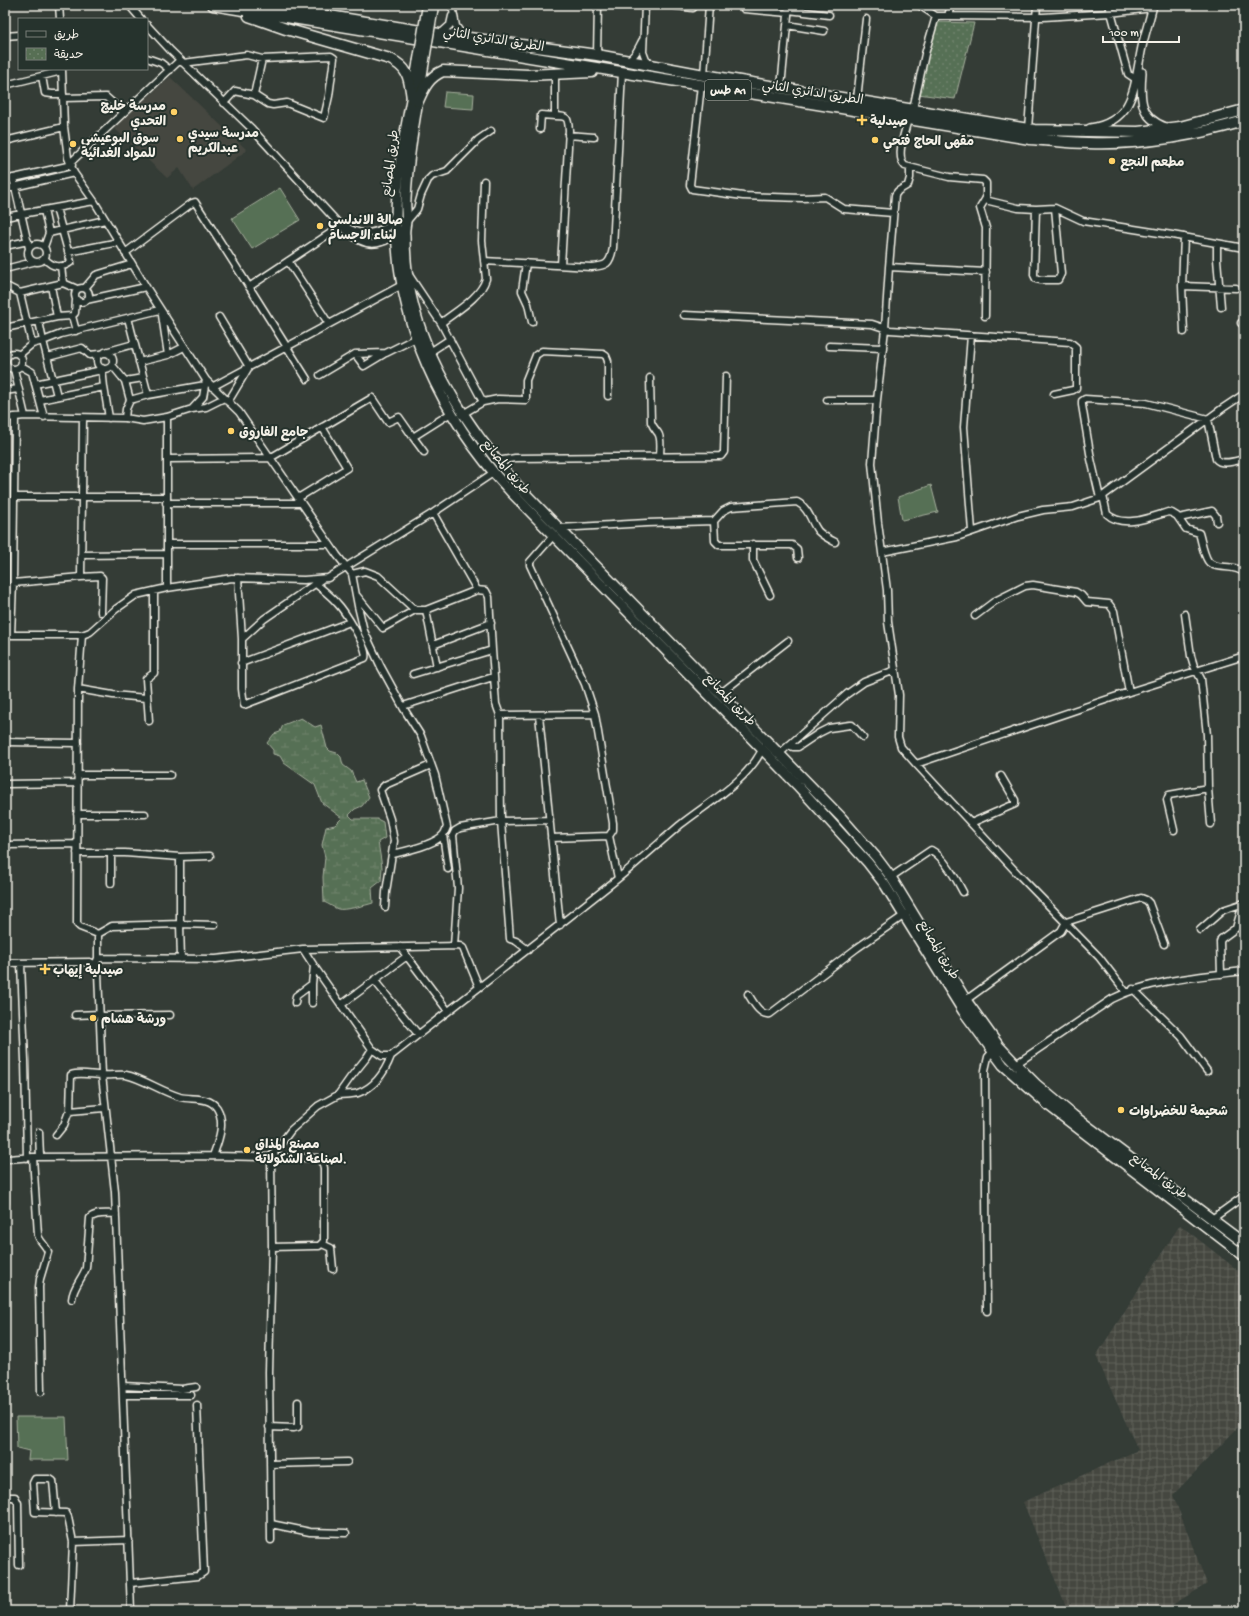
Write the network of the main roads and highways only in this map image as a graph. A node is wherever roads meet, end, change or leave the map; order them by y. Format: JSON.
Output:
{"nodes":[{"id":1,"x":262,"y":5,"type":"edge"},
{"id":2,"x":287,"y":5,"type":"edge"},
{"id":3,"x":217,"y":6,"type":"edge"},
{"id":4,"x":430,"y":7,"type":"edge"},
{"id":5,"x":302,"y":12,"type":"junction"},
{"id":6,"x":610,"y":71,"type":"junction"},
{"id":7,"x":415,"y":100,"type":"junction"},
{"id":8,"x":1244,"y":110,"type":"edge"},
{"id":9,"x":1244,"y":121,"type":"edge"},
{"id":10,"x":400,"y":234,"type":"junction"},
{"id":11,"x":996,"y":1048,"type":"junction"},
{"id":12,"x":1181,"y":1196,"type":"junction"},
{"id":13,"x":1174,"y":1203,"type":"junction"},
{"id":14,"x":1244,"y":1243,"type":"edge"},
{"id":15,"x":1244,"y":1256,"type":"edge"}],
"edges":[{"from":1,"to":5,"type":"highway","name":"الطريق الدائري الثاني","number":"طس A1"},
{"from":2,"to":5,"type":"highway"},
{"from":3,"to":6,"type":"highway","name":"الطريق الدائري الثاني","number":"طس A1"},
{"from":3,"to":7,"type":"highway"},
{"from":4,"to":7,"type":"main road","name":"طريق المصانع","bridge":true},
{"from":5,"to":8,"type":"highway","name":"الطريق الدائري الثاني","number":"طس A1"},
{"from":6,"to":7,"type":"highway"},
{"from":6,"to":9,"type":"highway","name":"الطريق الدائري الثاني","number":"طس A1"},
{"from":7,"to":10,"type":"main road","name":"طريق المصانع"},
{"from":7,"to":10,"type":"main road","name":"طريق المصانع"},
{"from":10,"to":11,"type":"main road","name":"طريق المصانع"},
{"from":10,"to":11,"type":"main road","name":"طريق المصانع"},
{"from":11,"to":12,"type":"main road","name":"طريق المصانع"},
{"from":11,"to":13,"type":"main road","name":"طريق المصانع"},
{"from":12,"to":13,"type":"main road"},
{"from":12,"to":14,"type":"main road","name":"طريق المصانع"},
{"from":13,"to":15,"type":"main road","name":"طريق المصانع"}]}
